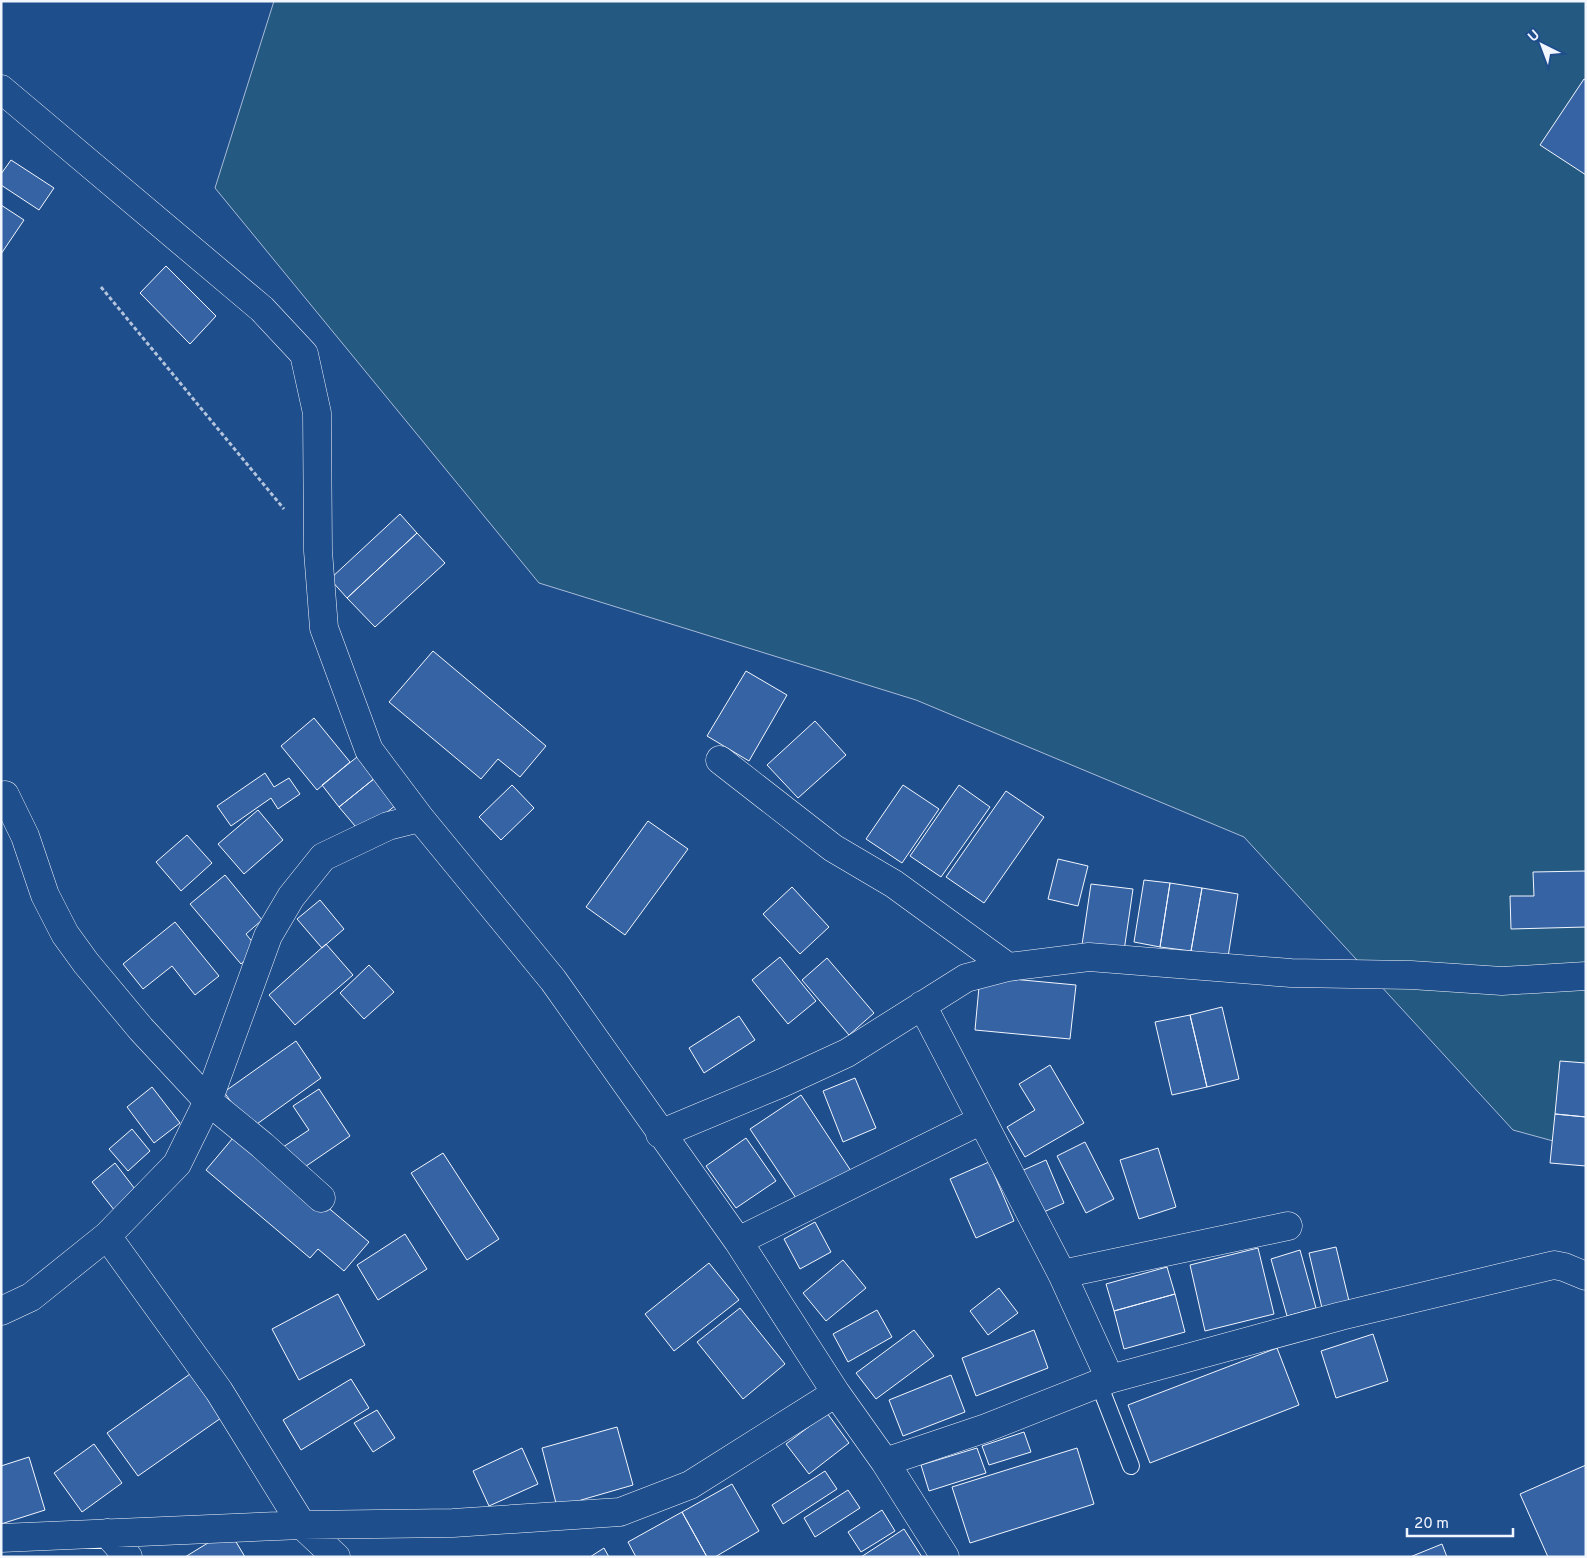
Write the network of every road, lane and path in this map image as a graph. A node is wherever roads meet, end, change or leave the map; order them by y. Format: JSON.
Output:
{"nodes":[{"id":1,"x":1,"y":89,"type":"edge"},
{"id":2,"x":101,"y":287,"type":"dead end"},
{"id":3,"x":287,"y":513,"type":"dead end"},
{"id":4,"x":720,"y":760,"type":"dead end"},
{"id":5,"x":4,"y":795,"type":"dead end"},
{"id":6,"x":420,"y":818,"type":"junction"},
{"id":7,"x":1008,"y":967,"type":"junction"},
{"id":8,"x":1586,"y":976,"type":"edge"},
{"id":9,"x":922,"y":1005,"type":"junction"},
{"id":10,"x":208,"y":1101,"type":"junction"},
{"id":11,"x":982,"y":1120,"type":"junction"},
{"id":12,"x":660,"y":1134,"type":"junction"},
{"id":13,"x":321,"y":1198,"type":"dead end"},
{"id":14,"x":1288,"y":1226,"type":"dead end"},
{"id":15,"x":107,"y":1236,"type":"junction"},
{"id":16,"x":738,"y":1241,"type":"junction"},
{"id":17,"x":1062,"y":1274,"type":"junction"},
{"id":18,"x":1586,"y":1276,"type":"edge"},
{"id":19,"x":1,"y":1311,"type":"edge"},
{"id":20,"x":1105,"y":1382,"type":"junction"},
{"id":21,"x":836,"y":1393,"type":"junction"},
{"id":22,"x":886,"y":1462,"type":"junction"},
{"id":23,"x":1131,"y":1466,"type":"dead end"},
{"id":24,"x":302,"y":1525,"type":"junction"},
{"id":25,"x":107,"y":1533,"type":"junction"},
{"id":26,"x":1,"y":1538,"type":"edge"},
{"id":27,"x":128,"y":1557,"type":"edge"},
{"id":28,"x":336,"y":1557,"type":"edge"},
{"id":29,"x":946,"y":1557,"type":"edge"}],
"edges":[{"from":1,"to":6,"type":"street"},
{"from":2,"to":3,"type":"path"},
{"from":4,"to":7,"type":"street"},
{"from":5,"to":10,"type":"street"},
{"from":6,"to":10,"type":"street"},
{"from":6,"to":12,"type":"street"},
{"from":7,"to":8,"type":"street"},
{"from":7,"to":9,"type":"street"},
{"from":9,"to":11,"type":"street"},
{"from":9,"to":12,"type":"street"},
{"from":10,"to":13,"type":"street"},
{"from":10,"to":15,"type":"street"},
{"from":11,"to":16,"type":"street"},
{"from":11,"to":17,"type":"street"},
{"from":12,"to":16,"type":"street"},
{"from":14,"to":17,"type":"street"},
{"from":15,"to":19,"type":"street"},
{"from":15,"to":24,"type":"street"},
{"from":16,"to":21,"type":"street"},
{"from":17,"to":20,"type":"street"},
{"from":18,"to":20,"type":"street"},
{"from":20,"to":22,"type":"street"},
{"from":20,"to":23,"type":"lane"},
{"from":21,"to":22,"type":"street"},
{"from":21,"to":24,"type":"street"},
{"from":22,"to":29,"type":"street"},
{"from":24,"to":25,"type":"street"},
{"from":24,"to":28,"type":"street"},
{"from":25,"to":26,"type":"street"},
{"from":25,"to":27,"type":"street"}]}
